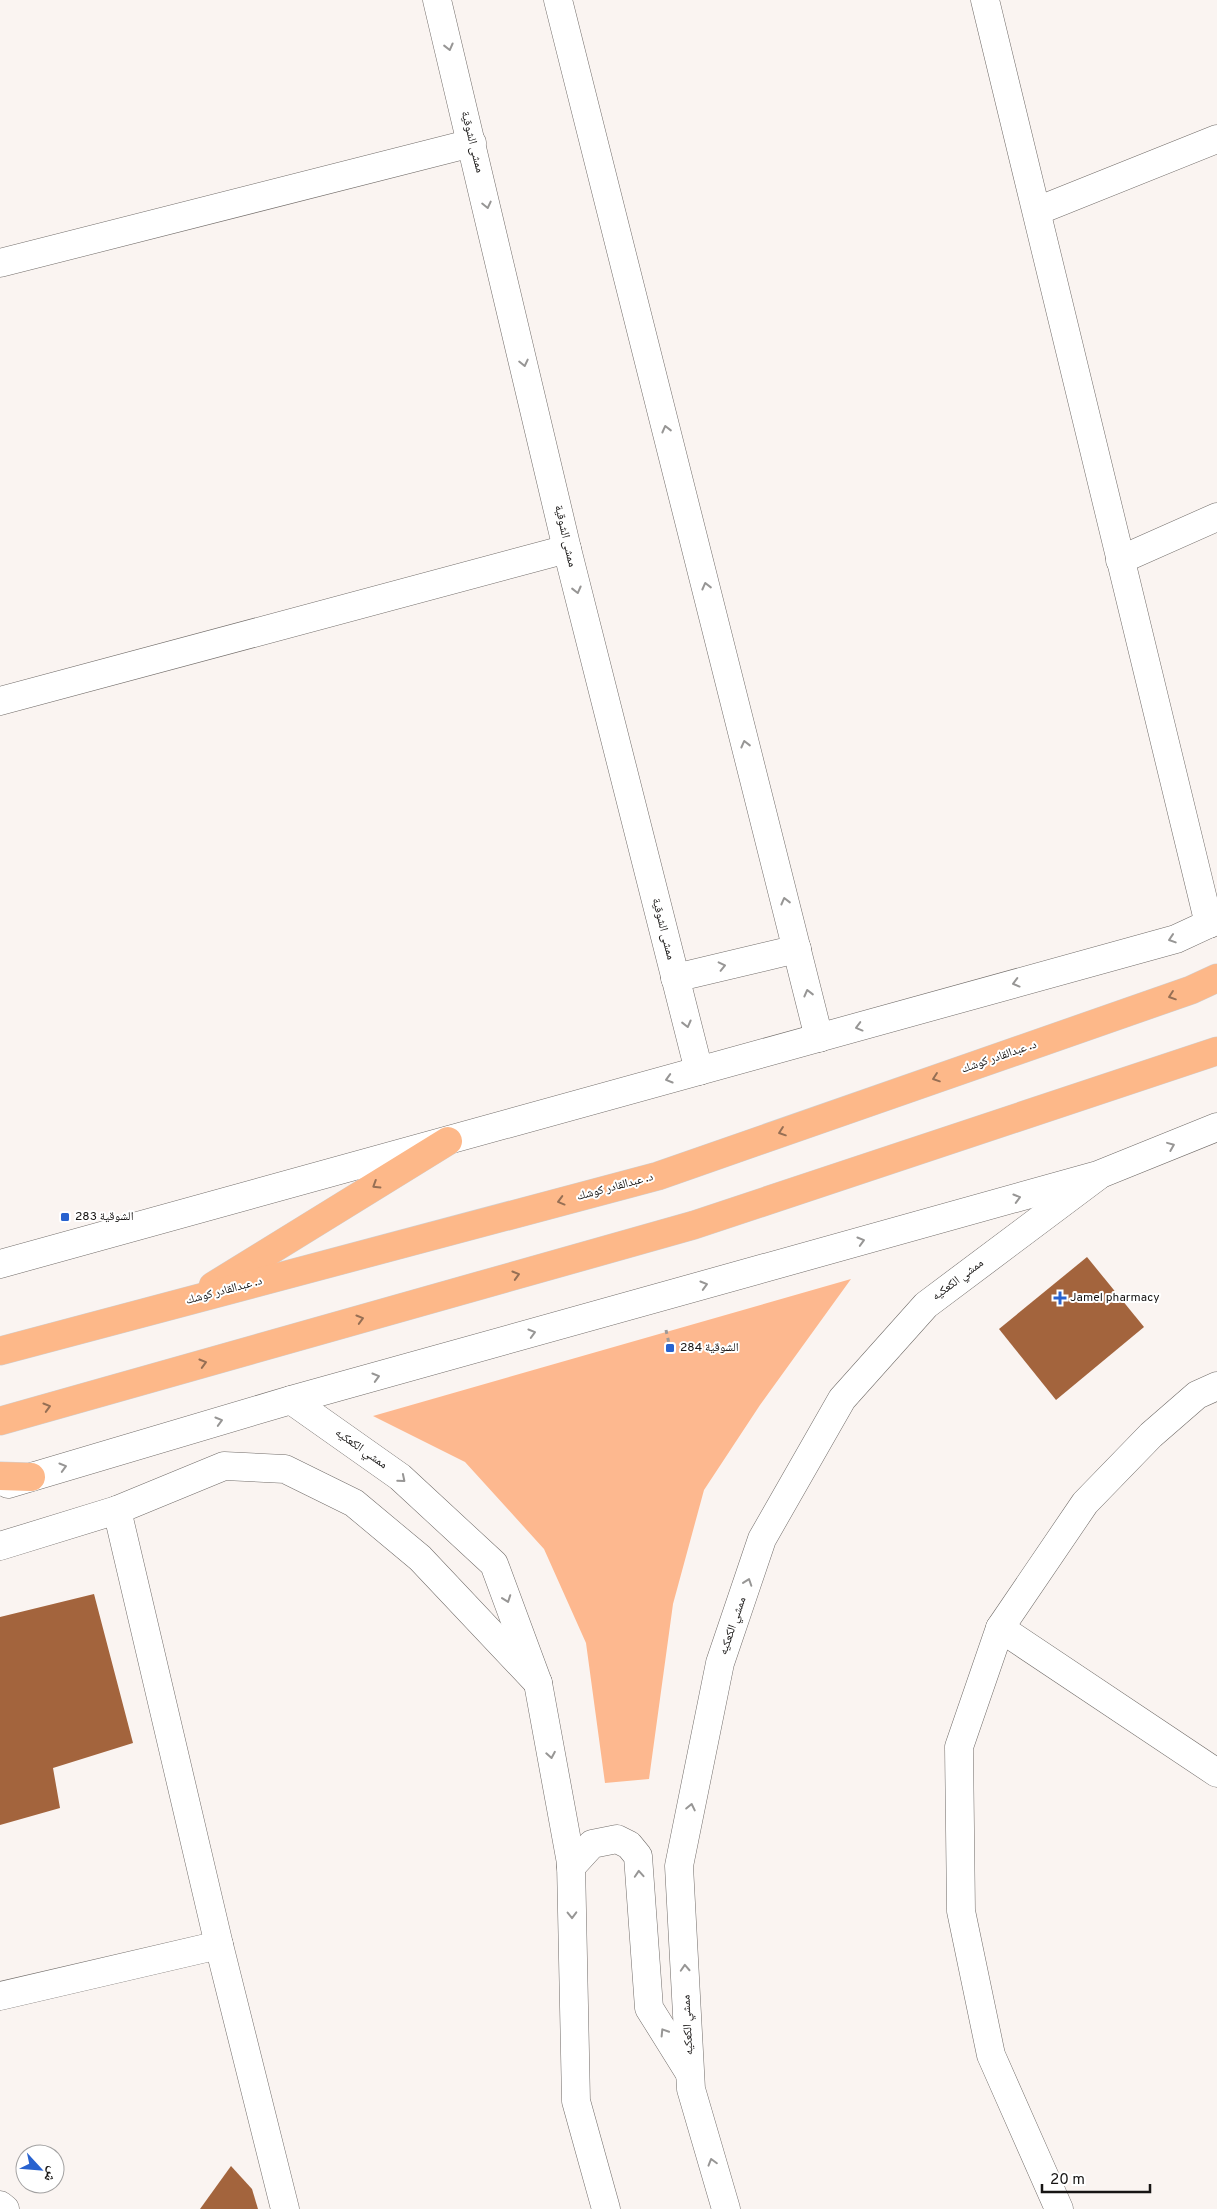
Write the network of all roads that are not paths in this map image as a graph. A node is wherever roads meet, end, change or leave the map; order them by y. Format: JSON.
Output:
{"nodes":[{"id":1,"x":437,"y":0,"type":"edge"},
{"id":2,"x":558,"y":0,"type":"edge"},
{"id":3,"x":985,"y":0,"type":"edge"},
{"id":4,"x":1217,"y":139,"type":"edge"},
{"id":5,"x":472,"y":143,"type":"junction"},
{"id":6,"x":1036,"y":212,"type":"junction"},
{"id":7,"x":0,"y":263,"type":"edge"},
{"id":8,"x":1217,"y":517,"type":"edge"},
{"id":9,"x":567,"y":549,"type":"junction"},
{"id":10,"x":1120,"y":560,"type":"junction"},
{"id":11,"x":0,"y":701,"type":"edge"},
{"id":12,"x":1213,"y":922,"type":"edge"},
{"id":13,"x":797,"y":949,"type":"junction"},
{"id":14,"x":675,"y":978,"type":"junction"},
{"id":15,"x":1217,"y":978,"type":"edge"},
{"id":16,"x":819,"y":1038,"type":"junction"},
{"id":17,"x":1217,"y":1051,"type":"edge"},
{"id":18,"x":699,"y":1071,"type":"junction"},
{"id":19,"x":1217,"y":1127,"type":"edge"},
{"id":20,"x":448,"y":1141,"type":"junction"},
{"id":21,"x":1098,"y":1176,"type":"junction"},
{"id":22,"x":0,"y":1264,"type":"edge"},
{"id":23,"x":188,"y":1301,"type":"junction"},
{"id":24,"x":0,"y":1351,"type":"edge"},
{"id":25,"x":1217,"y":1386,"type":"edge"},
{"id":26,"x":291,"y":1400,"type":"junction"},
{"id":27,"x":0,"y":1421,"type":"edge"},
{"id":28,"x":0,"y":1476,"type":"edge"},
{"id":29,"x":31,"y":1476,"type":"junction"},
{"id":30,"x":0,"y":1486,"type":"edge"},
{"id":31,"x":117,"y":1510,"type":"junction"},
{"id":32,"x":0,"y":1546,"type":"edge"},
{"id":33,"x":1000,"y":1628,"type":"junction"},
{"id":34,"x":538,"y":1683,"type":"junction"},
{"id":35,"x":1217,"y":1773,"type":"edge"},
{"id":36,"x":571,"y":1867,"type":"junction"},
{"id":37,"x":219,"y":1945,"type":"junction"},
{"id":38,"x":0,"y":1996,"type":"edge"},
{"id":39,"x":690,"y":2073,"type":"junction"},
{"id":40,"x":0,"y":2205,"type":"edge"},
{"id":41,"x":5,"y":2209,"type":"edge"},
{"id":42,"x":285,"y":2209,"type":"edge"},
{"id":43,"x":606,"y":2209,"type":"edge"},
{"id":44,"x":726,"y":2209,"type":"edge"},
{"id":45,"x":1059,"y":2209,"type":"edge"}],
"edges":[{"from":1,"to":5,"type":"street","name":"ممشى الشوقية","one_way":true},
{"from":13,"to":2,"type":"street","one_way":true},
{"from":3,"to":6,"type":"street"},
{"from":4,"to":6,"type":"street"},
{"from":5,"to":7,"type":"street"},
{"from":5,"to":9,"type":"street","name":"ممشى الشوقية","one_way":true},
{"from":6,"to":10,"type":"street"},
{"from":8,"to":10,"type":"street"},
{"from":9,"to":11,"type":"street"},
{"from":9,"to":14,"type":"street","name":"ممشى الشوقية","one_way":true},
{"from":10,"to":12,"type":"street"},
{"from":12,"to":16,"type":"street","one_way":true},
{"from":14,"to":13,"type":"street","one_way":true},
{"from":16,"to":13,"type":"street","one_way":true},
{"from":14,"to":18,"type":"street","name":"ممشى الشوقية","one_way":true},
{"from":15,"to":23,"type":"main road","name":"د. عبدالقادر كوشك","one_way":true},
{"from":16,"to":18,"type":"street"},
{"from":27,"to":17,"type":"main road","one_way":true},
{"from":18,"to":20,"type":"street","one_way":true},
{"from":21,"to":19,"type":"street","one_way":true},
{"from":20,"to":22,"type":"street"},
{"from":20,"to":23,"type":"main road","one_way":true},
{"from":26,"to":21,"type":"street","one_way":true},
{"from":39,"to":21,"type":"street","name":"ممشي الكعكيه","one_way":true},
{"from":23,"to":24,"type":"main road","name":"د. عبدالقادر كوشك"},
{"from":25,"to":33,"type":"street"},
{"from":29,"to":26,"type":"street","one_way":true},
{"from":26,"to":34,"type":"street","name":"ممشي الكعكيه","one_way":true},
{"from":28,"to":29,"type":"main road"},
{"from":29,"to":30,"type":"street"},
{"from":31,"to":32,"type":"street"},
{"from":31,"to":34,"type":"street"},
{"from":31,"to":37,"type":"street"},
{"from":33,"to":35,"type":"street"},
{"from":33,"to":45,"type":"street"},
{"from":34,"to":36,"type":"street","name":"ممشي الكعكيه","one_way":true},
{"from":39,"to":36,"type":"street","one_way":true},
{"from":36,"to":43,"type":"street","name":"ممشي الكعكيه","one_way":true},
{"from":37,"to":38,"type":"street"},
{"from":37,"to":42,"type":"street"},
{"from":44,"to":39,"type":"street","name":"ممشي الكعكيه","one_way":true},
{"from":40,"to":41,"type":"street"}]}
